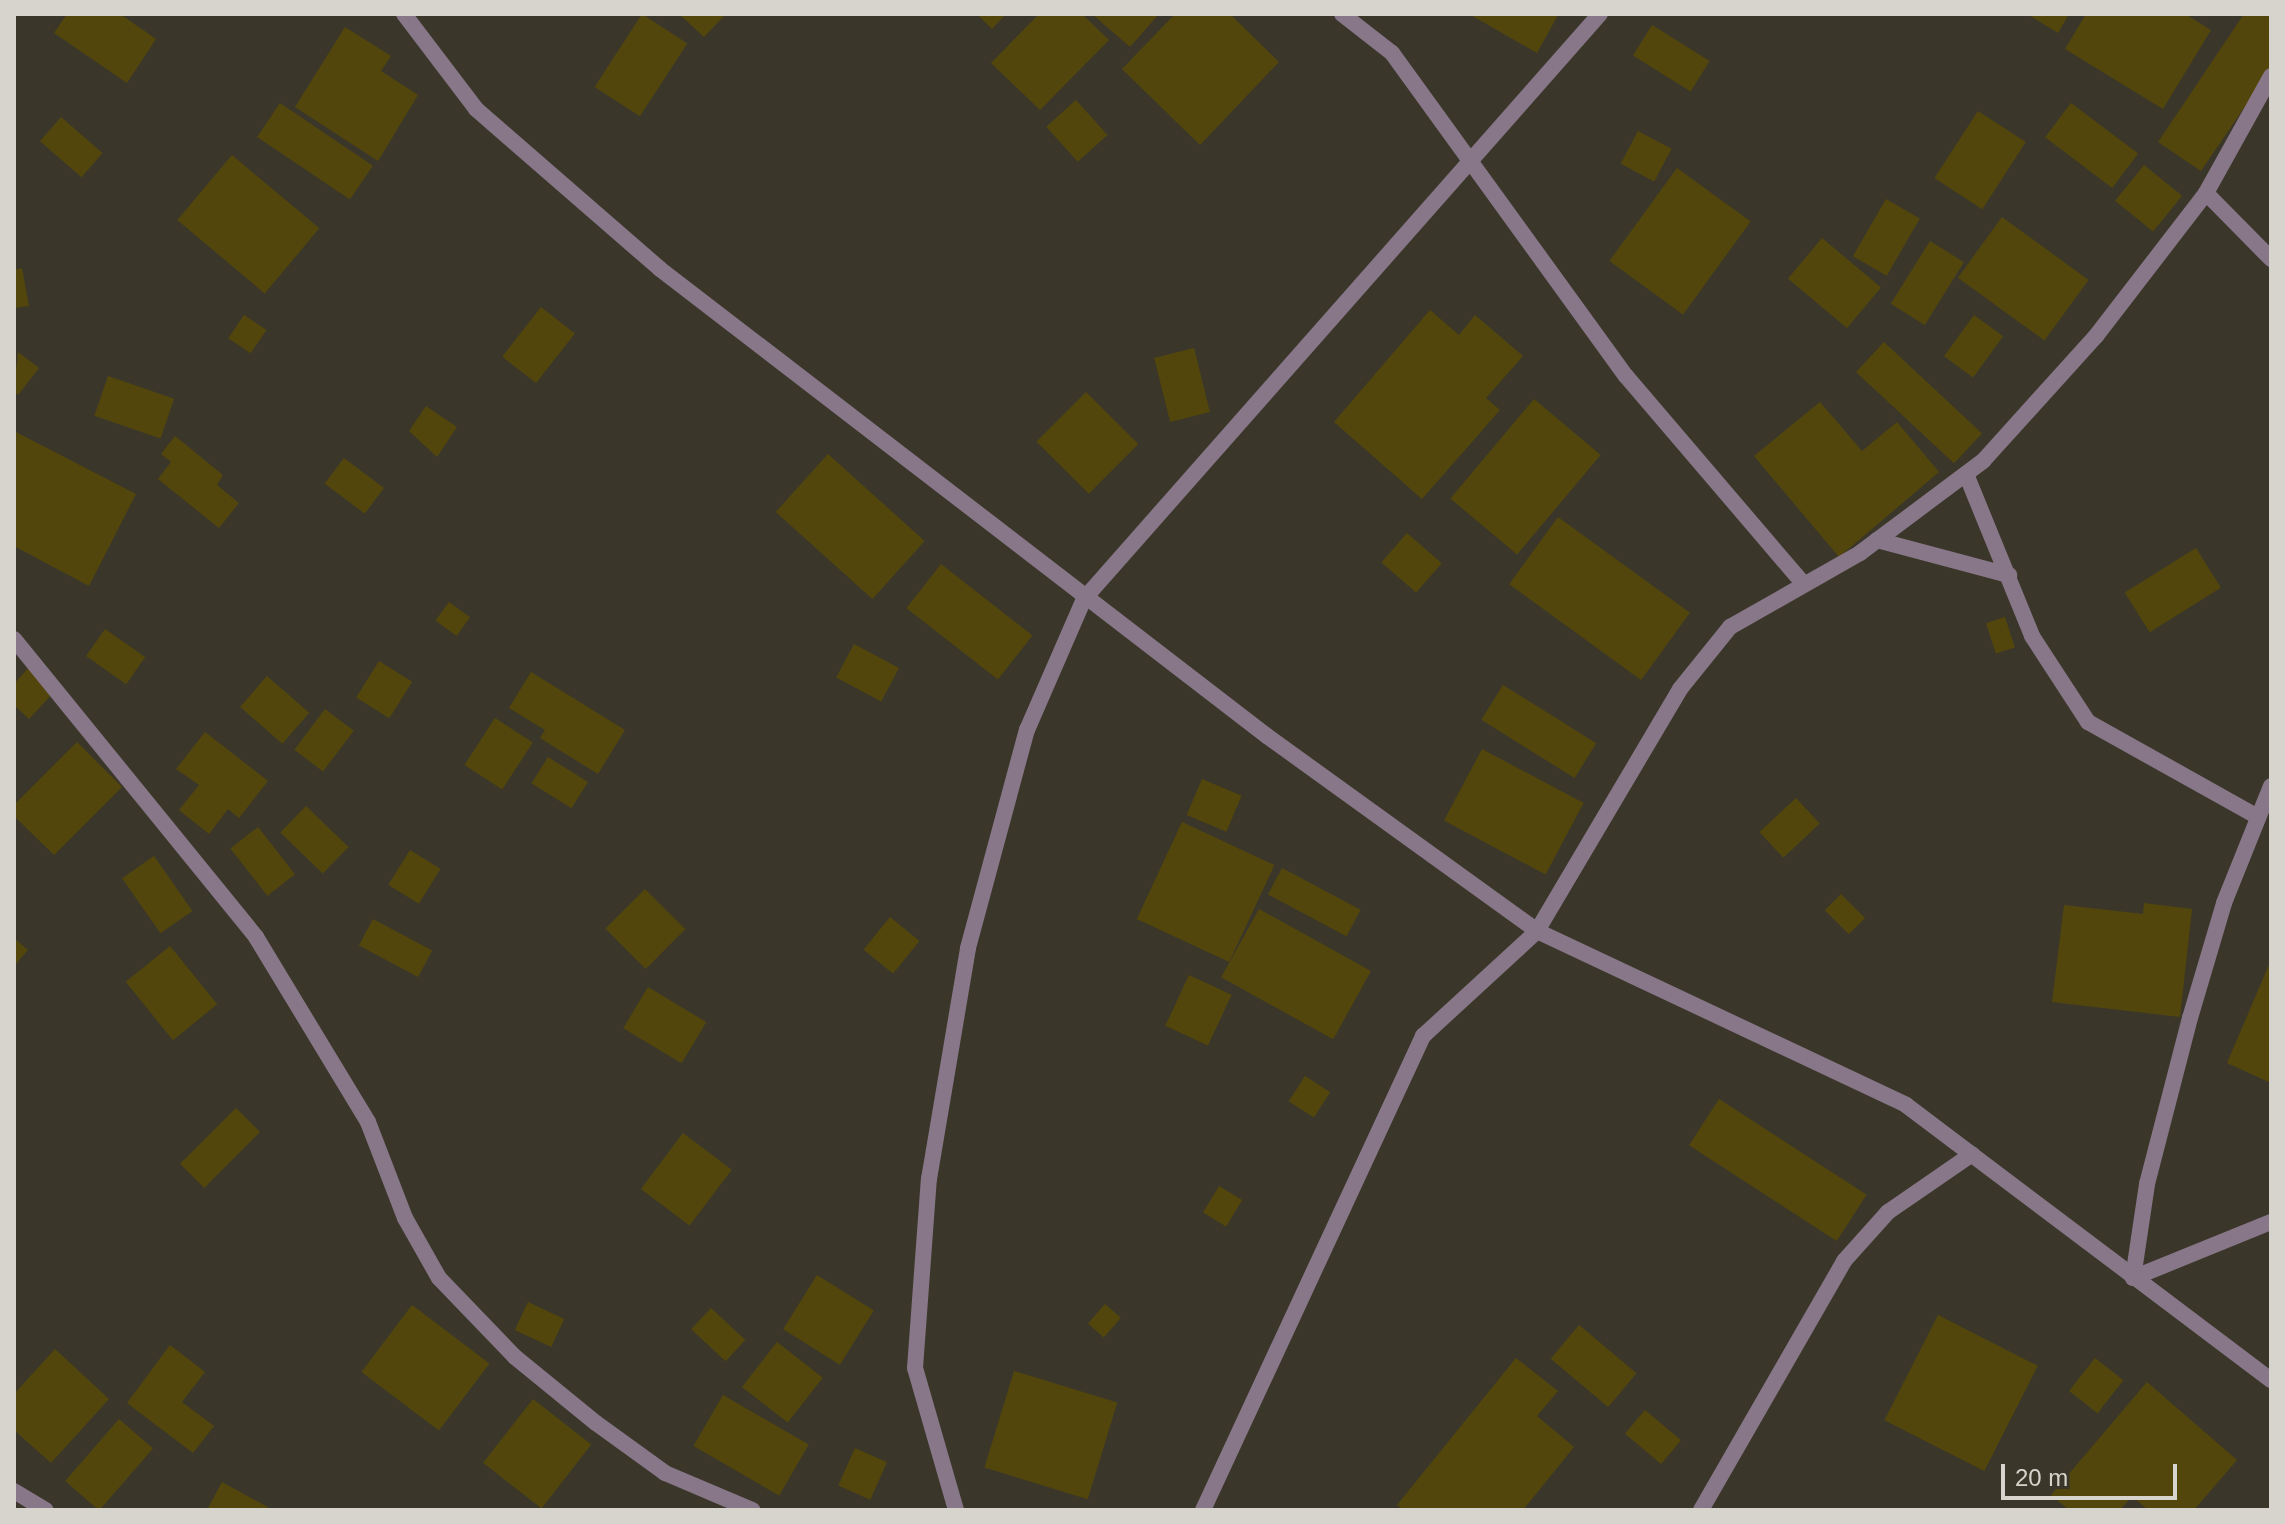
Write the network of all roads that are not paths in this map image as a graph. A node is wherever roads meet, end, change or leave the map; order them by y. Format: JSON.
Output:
{"nodes":[{"id":1,"x":404,"y":14,"type":"edge"},
{"id":2,"x":1342,"y":14,"type":"edge"},
{"id":3,"x":1600,"y":14,"type":"edge"},
{"id":4,"x":2271,"y":76,"type":"edge"},
{"id":5,"x":1473,"y":163,"type":"junction"},
{"id":6,"x":2206,"y":193,"type":"junction"},
{"id":7,"x":2271,"y":259,"type":"edge"},
{"id":8,"x":1966,"y":474,"type":"junction"},
{"id":9,"x":1877,"y":540,"type":"junction"},
{"id":10,"x":2009,"y":575,"type":"junction"},
{"id":11,"x":1802,"y":582,"type":"junction"},
{"id":12,"x":1084,"y":599,"type":"junction"},
{"id":13,"x":14,"y":639,"type":"edge"},
{"id":14,"x":2271,"y":786,"type":"edge"},
{"id":15,"x":2258,"y":817,"type":"junction"},
{"id":16,"x":1537,"y":931,"type":"junction"},
{"id":17,"x":1972,"y":1154,"type":"junction"},
{"id":18,"x":2271,"y":1222,"type":"edge"},
{"id":19,"x":2133,"y":1278,"type":"junction"},
{"id":20,"x":2271,"y":1380,"type":"edge"},
{"id":21,"x":14,"y":1491,"type":"edge"},
{"id":22,"x":46,"y":1510,"type":"edge"},
{"id":23,"x":752,"y":1510,"type":"edge"},
{"id":24,"x":956,"y":1510,"type":"edge"},
{"id":25,"x":1203,"y":1510,"type":"edge"},
{"id":26,"x":1701,"y":1510,"type":"edge"}],
"edges":[{"from":1,"to":12,"type":"street"},
{"from":2,"to":5,"type":"street"},
{"from":3,"to":5,"type":"street"},
{"from":4,"to":6,"type":"street"},
{"from":5,"to":11,"type":"street"},
{"from":5,"to":12,"type":"street"},
{"from":6,"to":7,"type":"street"},
{"from":6,"to":8,"type":"street"},
{"from":8,"to":9,"type":"street"},
{"from":8,"to":10,"type":"street"},
{"from":9,"to":10,"type":"street"},
{"from":9,"to":11,"type":"street"},
{"from":10,"to":15,"type":"street"},
{"from":11,"to":16,"type":"street"},
{"from":12,"to":16,"type":"street"},
{"from":12,"to":24,"type":"street"},
{"from":13,"to":23,"type":"street"},
{"from":14,"to":15,"type":"street"},
{"from":15,"to":19,"type":"street"},
{"from":16,"to":17,"type":"street"},
{"from":16,"to":25,"type":"street"},
{"from":17,"to":19,"type":"street"},
{"from":17,"to":26,"type":"street"},
{"from":18,"to":19,"type":"street"},
{"from":19,"to":20,"type":"street"},
{"from":21,"to":22,"type":"street"}]}
